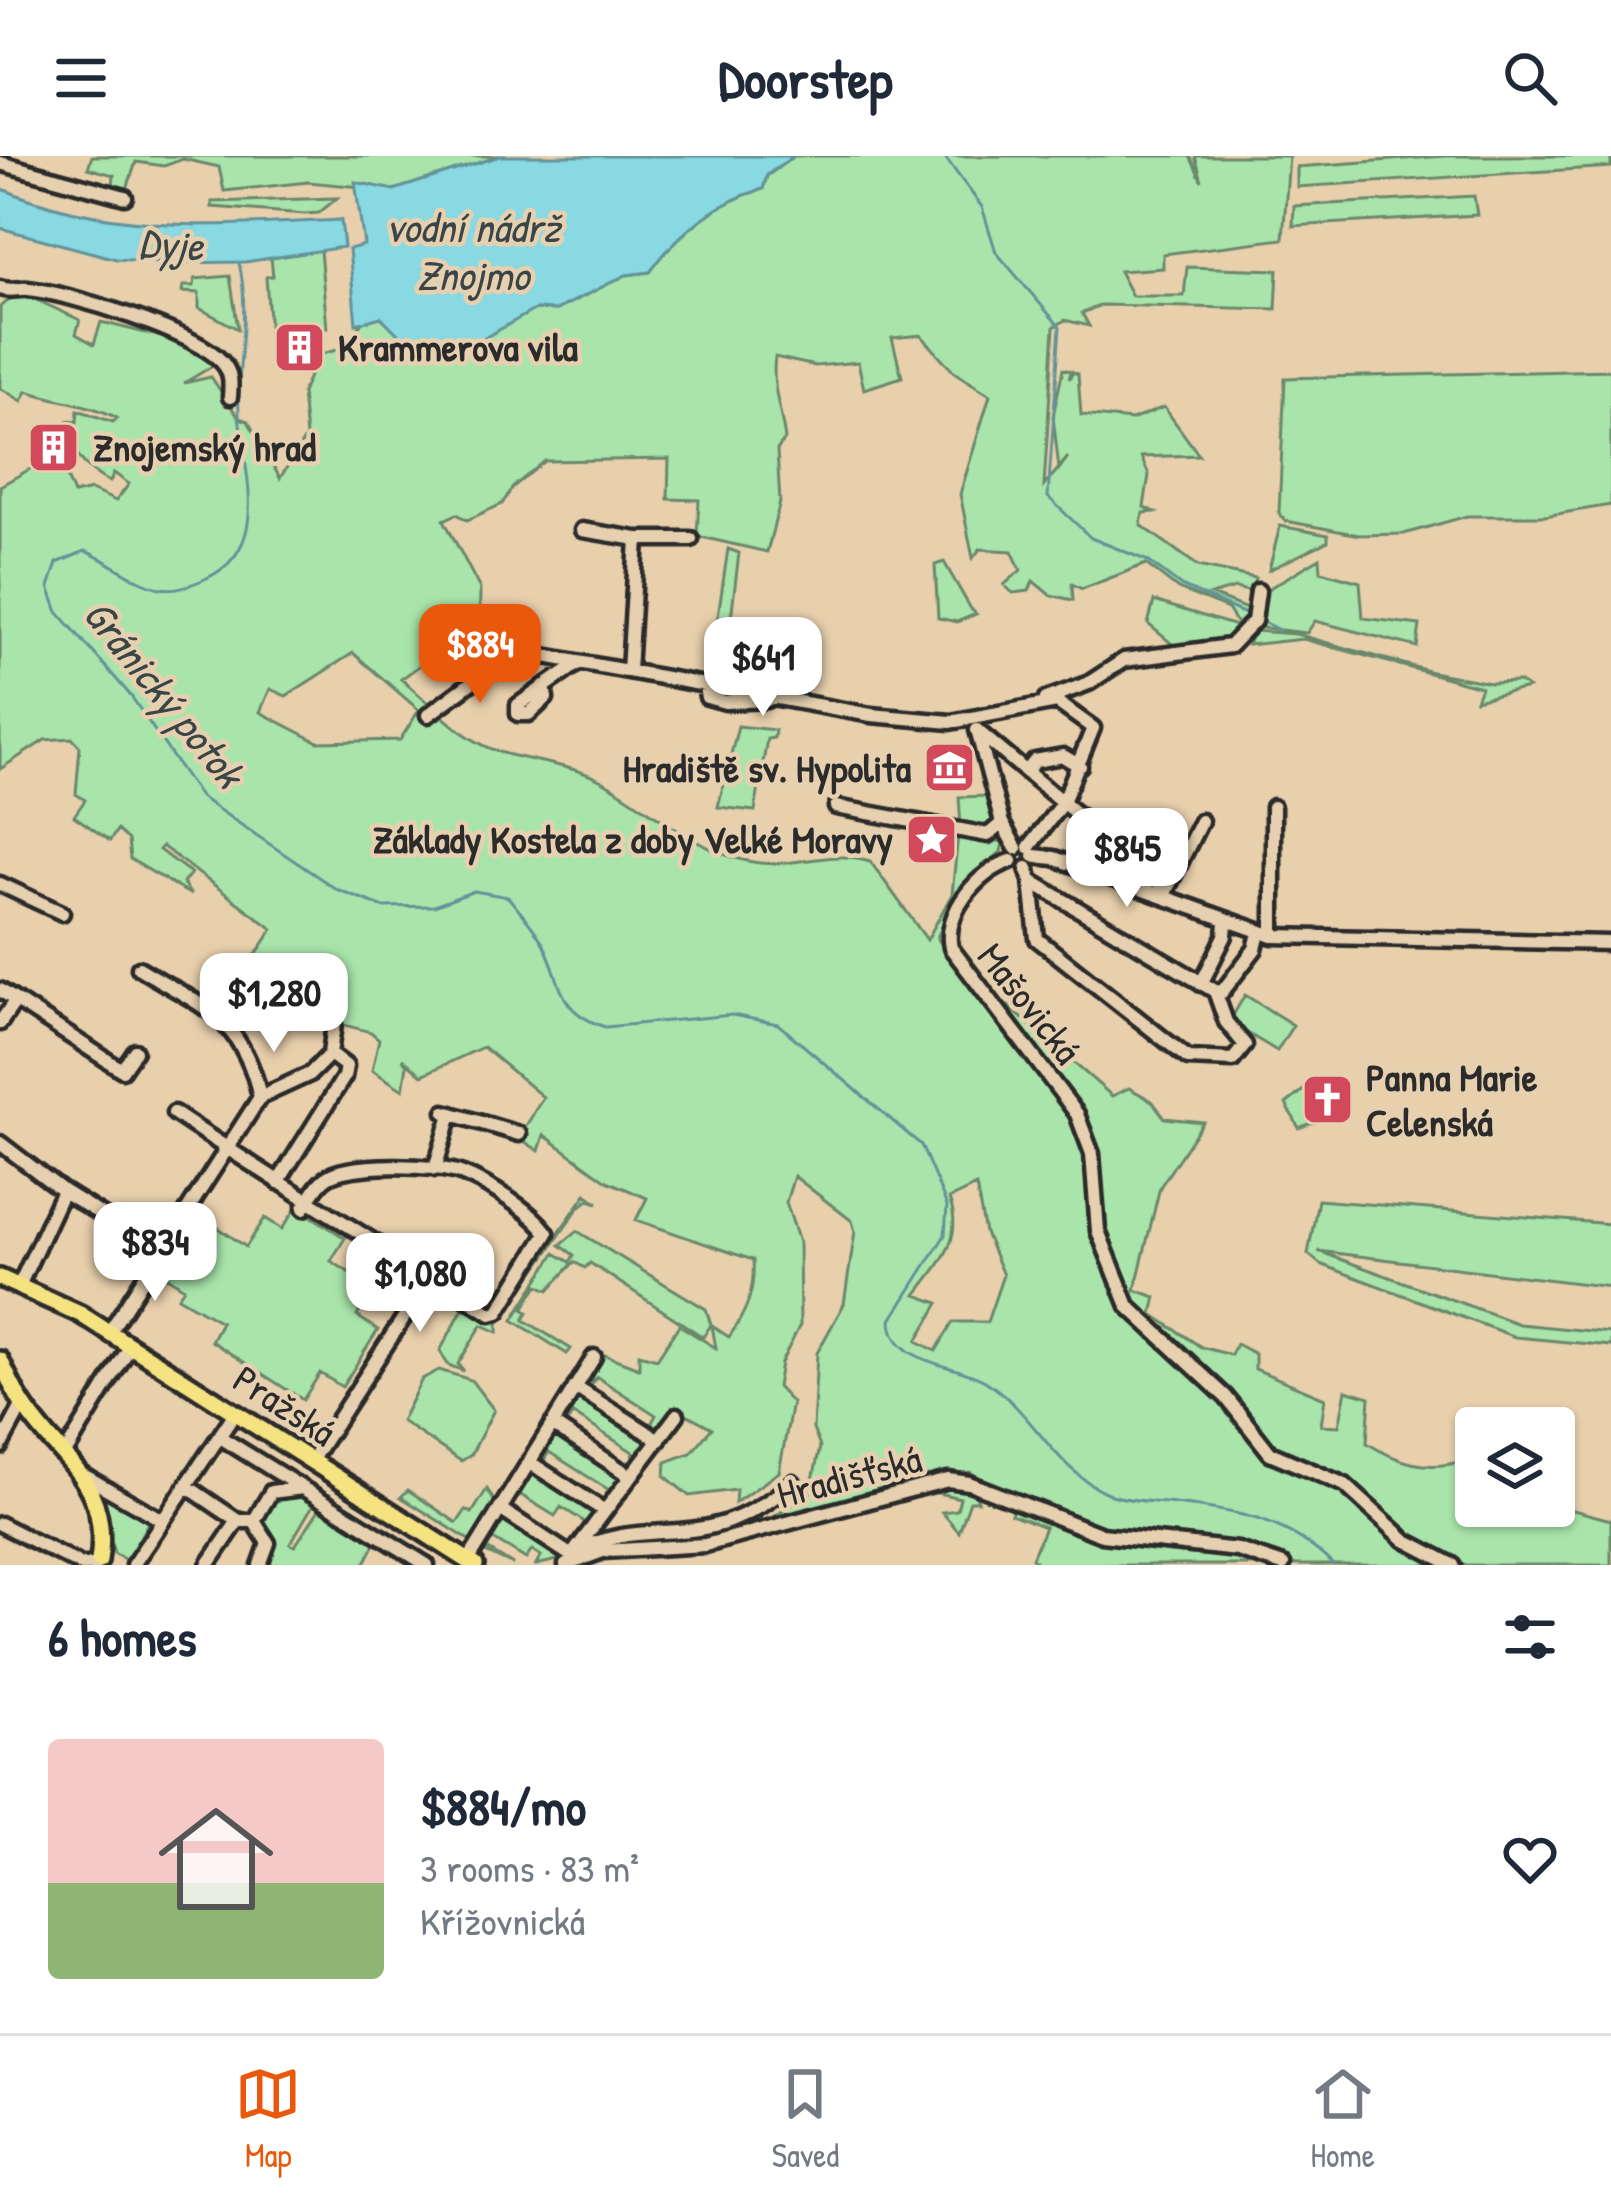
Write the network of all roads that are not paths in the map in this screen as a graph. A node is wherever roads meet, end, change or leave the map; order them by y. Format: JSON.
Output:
{"nodes":[{"id":1,"x":0,"y":163,"type":"edge"},
{"id":2,"x":119,"y":195,"type":"dead end"},
{"id":3,"x":0,"y":288,"type":"edge"},
{"id":4,"x":230,"y":398,"type":"dead end"},
{"id":5,"x":582,"y":530,"type":"dead end"},
{"id":6,"x":637,"y":539,"type":"junction"},
{"id":7,"x":692,"y":539,"type":"dead end"},
{"id":8,"x":1258,"y":591,"type":"dead end"},
{"id":9,"x":577,"y":664,"type":"junction"},
{"id":10,"x":629,"y":671,"type":"junction"},
{"id":11,"x":544,"y":686,"type":"dead end"},
{"id":12,"x":1040,"y":702,"type":"junction"},
{"id":13,"x":428,"y":715,"type":"dead end"},
{"id":14,"x":958,"y":722,"type":"junction"},
{"id":15,"x":980,"y":733,"type":"junction"},
{"id":16,"x":1004,"y":749,"type":"junction"},
{"id":17,"x":988,"y":766,"type":"junction"},
{"id":18,"x":1080,"y":766,"type":"junction"},
{"id":19,"x":1028,"y":770,"type":"junction"},
{"id":20,"x":1063,"y":802,"type":"junction"},
{"id":21,"x":836,"y":807,"type":"dead end"},
{"id":22,"x":1273,"y":807,"type":"dead end"},
{"id":23,"x":1201,"y":821,"type":"dead end"},
{"id":24,"x":1002,"y":823,"type":"junction"},
{"id":25,"x":988,"y":835,"type":"junction"},
{"id":26,"x":1022,"y":857,"type":"junction"},
{"id":27,"x":0,"y":884,"type":"edge"},
{"id":28,"x":1164,"y":893,"type":"junction"},
{"id":29,"x":62,"y":913,"type":"dead end"},
{"id":30,"x":1226,"y":929,"type":"junction"},
{"id":31,"x":1266,"y":934,"type":"junction"},
{"id":32,"x":1611,"y":943,"type":"edge"},
{"id":33,"x":1252,"y":952,"type":"junction"},
{"id":34,"x":140,"y":968,"type":"dead end"},
{"id":35,"x":1211,"y":970,"type":"junction"},
{"id":36,"x":1231,"y":979,"type":"junction"},
{"id":37,"x":1201,"y":984,"type":"junction"},
{"id":38,"x":0,"y":990,"type":"edge"},
{"id":39,"x":1215,"y":992,"type":"junction"},
{"id":40,"x":15,"y":1001,"type":"junction"},
{"id":41,"x":0,"y":1023,"type":"edge"},
{"id":42,"x":334,"y":1024,"type":"dead end"},
{"id":43,"x":135,"y":1051,"type":"dead end"},
{"id":44,"x":330,"y":1054,"type":"junction"},
{"id":45,"x":260,"y":1097,"type":"junction"},
{"id":46,"x":174,"y":1113,"type":"dead end"},
{"id":47,"x":519,"y":1134,"type":"dead end"},
{"id":48,"x":0,"y":1143,"type":"edge"},
{"id":49,"x":227,"y":1148,"type":"junction"},
{"id":50,"x":435,"y":1169,"type":"junction"},
{"id":51,"x":278,"y":1182,"type":"junction"},
{"id":52,"x":63,"y":1191,"type":"junction"},
{"id":53,"x":306,"y":1205,"type":"junction"},
{"id":54,"x":160,"y":1251,"type":"junction"},
{"id":55,"x":430,"y":1277,"type":"junction"},
{"id":56,"x":0,"y":1278,"type":"edge"},
{"id":57,"x":19,"y":1286,"type":"junction"},
{"id":58,"x":110,"y":1331,"type":"junction"},
{"id":59,"x":130,"y":1345,"type":"junction"},
{"id":60,"x":594,"y":1357,"type":"dead end"},
{"id":61,"x":0,"y":1360,"type":"edge"},
{"id":62,"x":575,"y":1387,"type":"junction"},
{"id":63,"x":23,"y":1404,"type":"junction"},
{"id":64,"x":235,"y":1413,"type":"junction"},
{"id":65,"x":677,"y":1415,"type":"dead end"},
{"id":66,"x":552,"y":1424,"type":"junction"},
{"id":67,"x":220,"y":1437,"type":"junction"},
{"id":68,"x":658,"y":1440,"type":"junction"},
{"id":69,"x":287,"y":1446,"type":"junction"},
{"id":70,"x":0,"y":1448,"type":"edge"},
{"id":71,"x":66,"y":1452,"type":"junction"},
{"id":72,"x":316,"y":1455,"type":"junction"},
{"id":73,"x":529,"y":1462,"type":"junction"},
{"id":74,"x":273,"y":1469,"type":"junction"},
{"id":75,"x":85,"y":1476,"type":"junction"},
{"id":76,"x":630,"y":1476,"type":"junction"},
{"id":77,"x":793,"y":1482,"type":"dead end"},
{"id":78,"x":188,"y":1487,"type":"junction"},
{"id":79,"x":304,"y":1488,"type":"junction"},
{"id":80,"x":500,"y":1509,"type":"junction"},
{"id":81,"x":605,"y":1511,"type":"junction"},
{"id":82,"x":162,"y":1520,"type":"junction"},
{"id":83,"x":238,"y":1520,"type":"junction"},
{"id":84,"x":254,"y":1521,"type":"junction"},
{"id":85,"x":0,"y":1524,"type":"edge"},
{"id":86,"x":571,"y":1557,"type":"edge"},
{"id":87,"x":102,"y":1560,"type":"edge"},
{"id":88,"x":471,"y":1563,"type":"edge"},
{"id":89,"x":80,"y":1565,"type":"edge"},
{"id":90,"x":133,"y":1565,"type":"edge"},
{"id":91,"x":209,"y":1565,"type":"edge"},
{"id":92,"x":260,"y":1565,"type":"edge"},
{"id":93,"x":427,"y":1565,"type":"edge"},
{"id":94,"x":1283,"y":1565,"type":"edge"},
{"id":95,"x":1453,"y":1565,"type":"edge"}],
"edges":[{"from":1,"to":2,"type":"street"},
{"from":3,"to":4,"type":"street"},
{"from":5,"to":6,"type":"street"},
{"from":6,"to":7,"type":"street"},
{"from":6,"to":10,"type":"street"},
{"from":8,"to":12,"type":"street"},
{"from":9,"to":10,"type":"street"},
{"from":9,"to":11,"type":"street"},
{"from":9,"to":13,"type":"street"},
{"from":10,"to":14,"type":"street"},
{"from":12,"to":14,"type":"street"},
{"from":12,"to":18,"type":"street"},
{"from":14,"to":15,"type":"street"},
{"from":15,"to":16,"type":"street"},
{"from":15,"to":17,"type":"street"},
{"from":16,"to":17,"type":"street"},
{"from":16,"to":19,"type":"street"},
{"from":17,"to":24,"type":"street"},
{"from":18,"to":19,"type":"street"},
{"from":18,"to":20,"type":"street","name":"Mašovická"},
{"from":19,"to":20,"type":"street"},
{"from":20,"to":26,"type":"street","name":"Mašovická"},
{"from":20,"to":28,"type":"street"},
{"from":21,"to":25,"type":"street"},
{"from":22,"to":31,"type":"street"},
{"from":23,"to":28,"type":"street"},
{"from":24,"to":25,"type":"street"},
{"from":24,"to":26,"type":"street"},
{"from":25,"to":26,"type":"street"},
{"from":26,"to":28,"type":"street"},
{"from":26,"to":37,"type":"street"},
{"from":26,"to":39,"type":"street"},
{"from":26,"to":95,"type":"street","name":"Mašovická"},
{"from":27,"to":29,"type":"street"},
{"from":28,"to":30,"type":"street"},
{"from":30,"to":31,"type":"street"},
{"from":30,"to":33,"type":"street"},
{"from":30,"to":35,"type":"street"},
{"from":31,"to":32,"type":"street"},
{"from":31,"to":33,"type":"street"},
{"from":33,"to":36,"type":"street"},
{"from":34,"to":45,"type":"street"},
{"from":35,"to":36,"type":"street"},
{"from":35,"to":37,"type":"street"},
{"from":36,"to":39,"type":"street"},
{"from":37,"to":39,"type":"street"},
{"from":38,"to":40,"type":"street"},
{"from":40,"to":41,"type":"street"},
{"from":40,"to":43,"type":"street"},
{"from":42,"to":44,"type":"street"},
{"from":44,"to":45,"type":"street"},
{"from":44,"to":51,"type":"street"},
{"from":45,"to":49,"type":"street"},
{"from":46,"to":49,"type":"street"},
{"from":47,"to":50,"type":"street"},
{"from":48,"to":52,"type":"street"},
{"from":49,"to":51,"type":"street"},
{"from":49,"to":54,"type":"street"},
{"from":50,"to":53,"type":"street"},
{"from":50,"to":55,"type":"street"},
{"from":51,"to":53,"type":"street"},
{"from":52,"to":54,"type":"street"},
{"from":52,"to":57,"type":"street"},
{"from":53,"to":55,"type":"street"},
{"from":54,"to":58,"type":"street"},
{"from":55,"to":72,"type":"street"},
{"from":56,"to":57,"type":"main road","name":"Pražská"},
{"from":57,"to":58,"type":"main road","name":"Pražská"},
{"from":58,"to":59,"type":"main road","name":"Pražská"},
{"from":59,"to":64,"type":"main road","name":"Pražská"},
{"from":59,"to":71,"type":"street"},
{"from":60,"to":62,"type":"street","name":"Pražská"},
{"from":61,"to":63,"type":"main road"},
{"from":62,"to":66,"type":"street","name":"Pražská"},
{"from":62,"to":68,"type":"street"},
{"from":63,"to":70,"type":"street"},
{"from":63,"to":71,"type":"main road"},
{"from":64,"to":67,"type":"street"},
{"from":64,"to":69,"type":"main road","name":"Pražská"},
{"from":65,"to":68,"type":"street"},
{"from":66,"to":73,"type":"street","name":"Pražská"},
{"from":66,"to":76,"type":"street"},
{"from":67,"to":74,"type":"street","name":"Pražská"},
{"from":67,"to":78,"type":"street"},
{"from":68,"to":76,"type":"street"},
{"from":69,"to":72,"type":"main road","name":"Pražská"},
{"from":69,"to":74,"type":"street"},
{"from":71,"to":75,"type":"main road"},
{"from":72,"to":88,"type":"main road","name":"Pražská"},
{"from":73,"to":80,"type":"street","name":"Pražská"},
{"from":73,"to":81,"type":"street"},
{"from":74,"to":79,"type":"street","name":"Pražská"},
{"from":75,"to":82,"type":"street"},
{"from":75,"to":87,"type":"main road"},
{"from":76,"to":81,"type":"street"},
{"from":77,"to":86,"type":"street","name":"Hradišťská"},
{"from":78,"to":82,"type":"street"},
{"from":78,"to":83,"type":"street"},
{"from":79,"to":84,"type":"street"},
{"from":79,"to":93,"type":"street","name":"Pražská"},
{"from":80,"to":86,"type":"street"},
{"from":80,"to":88,"type":"street","name":"Pražská"},
{"from":81,"to":86,"type":"street"},
{"from":82,"to":90,"type":"street"},
{"from":83,"to":84,"type":"street"},
{"from":83,"to":91,"type":"street"},
{"from":84,"to":92,"type":"street"},
{"from":85,"to":89,"type":"street"},
{"from":86,"to":94,"type":"street","name":"Hradišťská"},
{"from":87,"to":89,"type":"street"}]}
